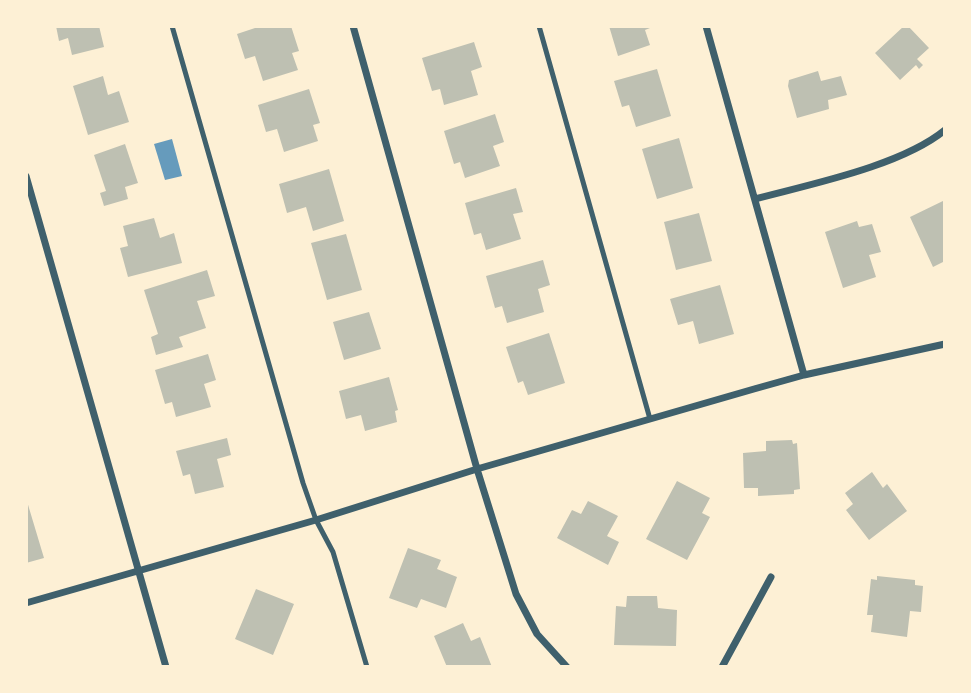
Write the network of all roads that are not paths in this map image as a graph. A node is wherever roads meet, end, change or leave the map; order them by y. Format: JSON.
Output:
{"nodes":[{"id":1,"x":172,"y":26,"type":"edge"},
{"id":2,"x":353,"y":26,"type":"edge"},
{"id":3,"x":539,"y":26,"type":"edge"},
{"id":4,"x":706,"y":26,"type":"edge"},
{"id":5,"x":945,"y":130,"type":"edge"},
{"id":6,"x":26,"y":176,"type":"edge"},
{"id":7,"x":755,"y":199,"type":"junction"},
{"id":8,"x":945,"y":344,"type":"edge"},
{"id":9,"x":804,"y":375,"type":"junction"},
{"id":10,"x":650,"y":419,"type":"junction"},
{"id":11,"x":477,"y":469,"type":"junction"},
{"id":12,"x":316,"y":520,"type":"junction"},
{"id":13,"x":139,"y":571,"type":"junction"},
{"id":14,"x":771,"y":577,"type":"dead end"},
{"id":15,"x":26,"y":603,"type":"edge"},
{"id":16,"x":166,"y":667,"type":"edge"},
{"id":17,"x":367,"y":667,"type":"edge"},
{"id":18,"x":567,"y":667,"type":"edge"},
{"id":19,"x":722,"y":667,"type":"edge"}],
"edges":[{"from":1,"to":12,"type":"lane"},
{"from":2,"to":11,"type":"street"},
{"from":3,"to":10,"type":"lane"},
{"from":4,"to":7,"type":"street"},
{"from":5,"to":7,"type":"street"},
{"from":6,"to":13,"type":"street"},
{"from":7,"to":9,"type":"street"},
{"from":8,"to":9,"type":"street"},
{"from":9,"to":10,"type":"street"},
{"from":10,"to":11,"type":"street"},
{"from":11,"to":12,"type":"street"},
{"from":11,"to":18,"type":"street"},
{"from":12,"to":13,"type":"street"},
{"from":12,"to":17,"type":"lane"},
{"from":13,"to":15,"type":"street"},
{"from":13,"to":16,"type":"street"},
{"from":14,"to":19,"type":"street"}]}
